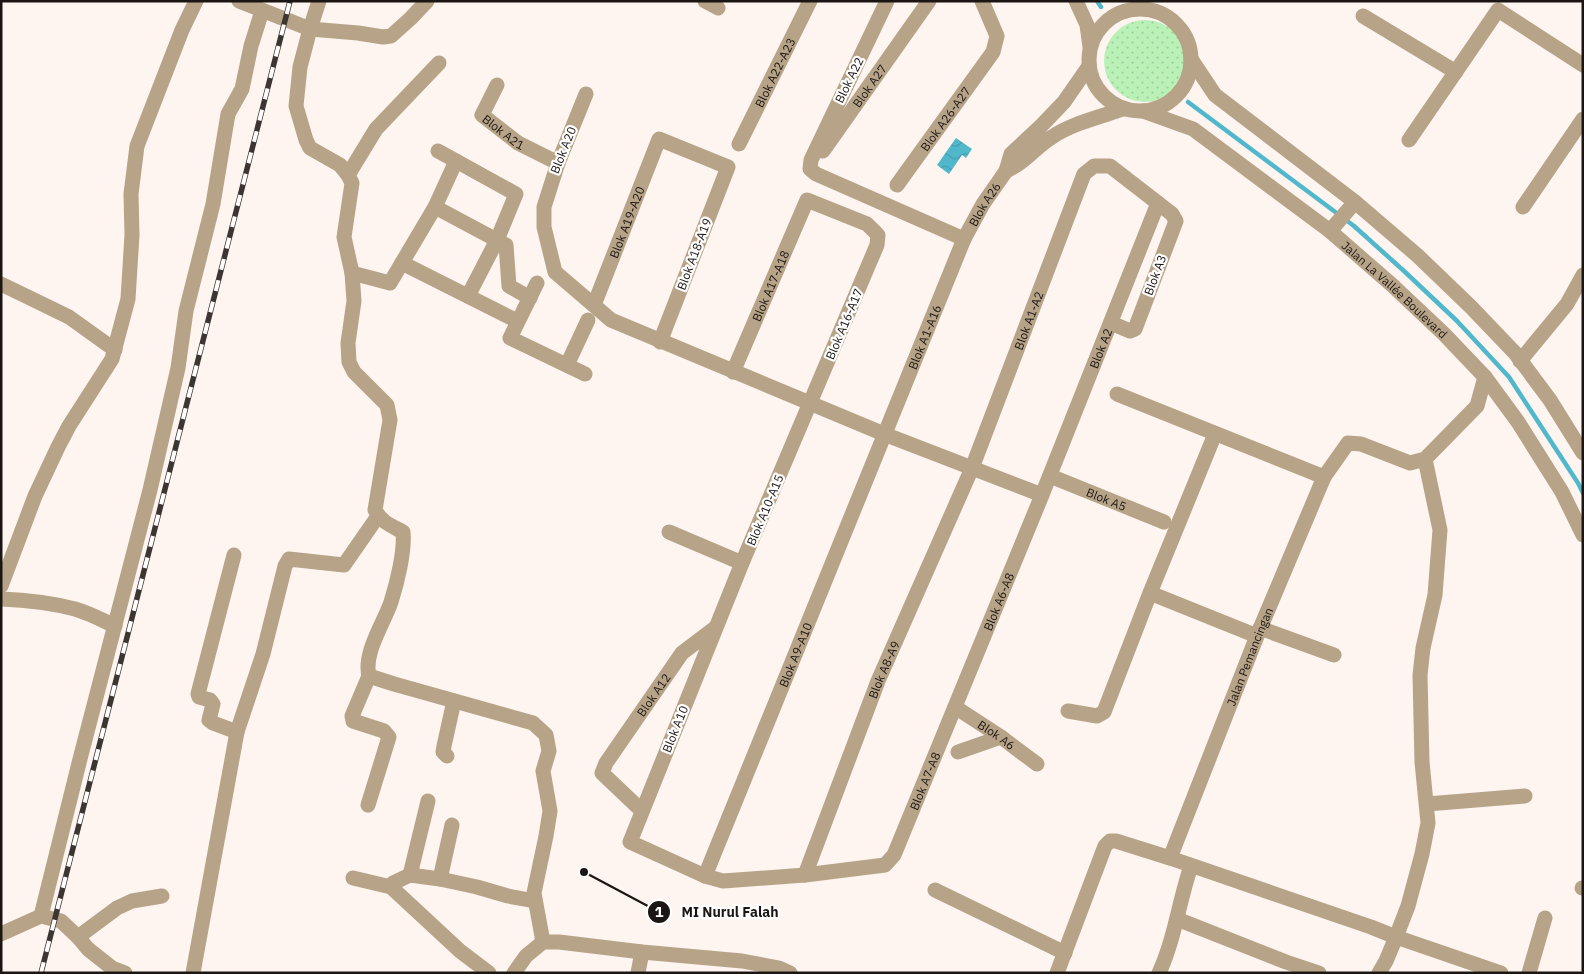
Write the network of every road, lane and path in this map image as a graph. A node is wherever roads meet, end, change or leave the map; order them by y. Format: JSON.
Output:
{"nodes":[{"id":1,"x":196,"y":1,"type":"edge"},
{"id":2,"x":239,"y":1,"type":"edge"},
{"id":3,"x":319,"y":1,"type":"edge"},
{"id":4,"x":427,"y":1,"type":"edge"},
{"id":5,"x":810,"y":1,"type":"edge"},
{"id":6,"x":887,"y":1,"type":"edge"},
{"id":7,"x":928,"y":1,"type":"edge"},
{"id":8,"x":982,"y":1,"type":"edge"},
{"id":9,"x":1076,"y":1,"type":"edge"},
{"id":10,"x":1137,"y":5,"type":"edge"},
{"id":11,"x":270,"y":9,"type":"edge"},
{"id":12,"x":1363,"y":16,"type":"dead end"},
{"id":13,"x":310,"y":29,"type":"junction"},
{"id":14,"x":1090,"y":46,"type":"junction"},
{"id":15,"x":1191,"y":59,"type":"junction"},
{"id":16,"x":438,"y":63,"type":"dead end"},
{"id":17,"x":1088,"y":66,"type":"junction"},
{"id":18,"x":1583,"y":66,"type":"edge"},
{"id":19,"x":1456,"y":72,"type":"junction"},
{"id":20,"x":497,"y":85,"type":"dead end"},
{"id":21,"x":586,"y":94,"type":"dead end"},
{"id":22,"x":1124,"y":109,"type":"junction"},
{"id":23,"x":1143,"y":111,"type":"junction"},
{"id":24,"x":1583,"y":119,"type":"edge"},
{"id":25,"x":1046,"y":132,"type":"junction"},
{"id":26,"x":1409,"y":140,"type":"dead end"},
{"id":27,"x":739,"y":144,"type":"dead end"},
{"id":28,"x":438,"y":151,"type":"dead end"},
{"id":29,"x":456,"y":161,"type":"junction"},
{"id":30,"x":558,"y":163,"type":"junction"},
{"id":31,"x":811,"y":164,"type":"junction"},
{"id":32,"x":728,"y":167,"type":"joint"},
{"id":33,"x":348,"y":175,"type":"junction"},
{"id":34,"x":897,"y":185,"type":"dead end"},
{"id":35,"x":1355,"y":202,"type":"junction"},
{"id":36,"x":1158,"y":203,"type":"junction"},
{"id":37,"x":435,"y":207,"type":"junction"},
{"id":38,"x":1523,"y":208,"type":"dead end"},
{"id":39,"x":1330,"y":231,"type":"junction"},
{"id":40,"x":964,"y":238,"type":"junction"},
{"id":41,"x":498,"y":240,"type":"junction"},
{"id":42,"x":877,"y":245,"type":"joint"},
{"id":43,"x":402,"y":263,"type":"junction"},
{"id":44,"x":352,"y":273,"type":"junction"},
{"id":45,"x":1582,"y":279,"type":"edge"},
{"id":46,"x":537,"y":283,"type":"dead end"},
{"id":47,"x":1,"y":284,"type":"edge"},
{"id":48,"x":468,"y":296,"type":"junction"},
{"id":49,"x":530,"y":298,"type":"junction"},
{"id":50,"x":594,"y":305,"type":"junction"},
{"id":51,"x":588,"y":320,"type":"dead end"},
{"id":52,"x":517,"y":321,"type":"junction"},
{"id":53,"x":1111,"y":323,"type":"junction"},
{"id":54,"x":660,"y":342,"type":"junction"},
{"id":55,"x":115,"y":350,"type":"junction"},
{"id":56,"x":1518,"y":357,"type":"junction"},
{"id":57,"x":567,"y":365,"type":"junction"},
{"id":58,"x":733,"y":372,"type":"junction"},
{"id":59,"x":585,"y":374,"type":"dead end"},
{"id":60,"x":1485,"y":377,"type":"junction"},
{"id":61,"x":1117,"y":394,"type":"dead end"},
{"id":62,"x":811,"y":404,"type":"junction"},
{"id":63,"x":884,"y":434,"type":"junction"},
{"id":64,"x":1215,"y":434,"type":"junction"},
{"id":65,"x":1583,"y":453,"type":"edge"},
{"id":66,"x":1425,"y":459,"type":"junction"},
{"id":67,"x":972,"y":468,"type":"junction"},
{"id":68,"x":1050,"y":476,"type":"junction"},
{"id":69,"x":1324,"y":477,"type":"junction"},
{"id":70,"x":1042,"y":495,"type":"junction"},
{"id":71,"x":378,"y":516,"type":"junction"},
{"id":72,"x":1164,"y":522,"type":"dead end"},
{"id":73,"x":669,"y":532,"type":"dead end"},
{"id":74,"x":1583,"y":535,"type":"edge"},
{"id":75,"x":234,"y":556,"type":"dead end"},
{"id":76,"x":742,"y":563,"type":"junction"},
{"id":77,"x":1,"y":586,"type":"edge"},
{"id":78,"x":1150,"y":593,"type":"junction"},
{"id":79,"x":1,"y":598,"type":"edge"},
{"id":80,"x":719,"y":622,"type":"junction"},
{"id":81,"x":116,"y":626,"type":"junction"},
{"id":82,"x":1259,"y":632,"type":"junction"},
{"id":83,"x":1334,"y":655,"type":"dead end"},
{"id":84,"x":369,"y":676,"type":"junction"},
{"id":85,"x":454,"y":701,"type":"junction"},
{"id":86,"x":955,"y":707,"type":"junction"},
{"id":87,"x":1068,"y":710,"type":"dead end"},
{"id":88,"x":237,"y":732,"type":"junction"},
{"id":89,"x":1001,"y":737,"type":"junction"},
{"id":90,"x":958,"y":752,"type":"dead end"},
{"id":91,"x":446,"y":756,"type":"dead end"},
{"id":92,"x":1037,"y":764,"type":"dead end"},
{"id":93,"x":1525,"y":796,"type":"dead end"},
{"id":94,"x":428,"y":801,"type":"dead end"},
{"id":95,"x":1427,"y":804,"type":"junction"},
{"id":96,"x":368,"y":805,"type":"dead end"},
{"id":97,"x":642,"y":812,"type":"junction"},
{"id":98,"x":452,"y":825,"type":"dead end"},
{"id":99,"x":1170,"y":858,"type":"junction"},
{"id":100,"x":1191,"y":866,"type":"junction"},
{"id":101,"x":410,"y":875,"type":"junction"},
{"id":102,"x":805,"y":875,"type":"junction"},
{"id":103,"x":705,"y":876,"type":"junction"},
{"id":104,"x":353,"y":878,"type":"dead end"},
{"id":105,"x":440,"y":879,"type":"junction"},
{"id":106,"x":391,"y":887,"type":"junction"},
{"id":107,"x":935,"y":890,"type":"dead end"},
{"id":108,"x":162,"y":896,"type":"dead end"},
{"id":109,"x":535,"y":901,"type":"junction"},
{"id":110,"x":41,"y":916,"type":"junction"},
{"id":111,"x":1545,"y":918,"type":"dead end"},
{"id":112,"x":1177,"y":919,"type":"junction"},
{"id":113,"x":1,"y":934,"type":"edge"},
{"id":114,"x":78,"y":937,"type":"junction"},
{"id":115,"x":1396,"y":937,"type":"junction"},
{"id":116,"x":543,"y":942,"type":"junction"},
{"id":117,"x":642,"y":952,"type":"junction"},
{"id":118,"x":1065,"y":953,"type":"junction"},
{"id":119,"x":125,"y":973,"type":"edge"},
{"id":120,"x":194,"y":973,"type":"edge"},
{"id":121,"x":489,"y":973,"type":"edge"},
{"id":122,"x":514,"y":973,"type":"edge"},
{"id":123,"x":638,"y":973,"type":"edge"},
{"id":124,"x":790,"y":973,"type":"edge"},
{"id":125,"x":1057,"y":973,"type":"edge"},
{"id":126,"x":1159,"y":973,"type":"edge"},
{"id":127,"x":1319,"y":973,"type":"edge"},
{"id":128,"x":1379,"y":973,"type":"edge"},
{"id":129,"x":1501,"y":973,"type":"edge"},
{"id":130,"x":1529,"y":973,"type":"edge"}],
"edges":[{"from":1,"to":55,"type":"street"},
{"from":2,"to":11,"type":"street"},
{"from":3,"to":13,"type":"street"},
{"from":4,"to":13,"type":"street"},
{"from":5,"to":27,"type":"street","name":"Blok A22-A23"},
{"from":6,"to":31,"type":"street","name":"Blok A22"},
{"from":7,"to":31,"type":"street","name":"Blok A27"},
{"from":8,"to":34,"type":"street","name":"Blok A26-A27"},
{"from":9,"to":14,"type":"street"},
{"from":10,"to":14,"type":"street"},
{"from":10,"to":15,"type":"street"},
{"from":11,"to":13,"type":"street"},
{"from":11,"to":81,"type":"street"},
{"from":12,"to":19,"type":"street"},
{"from":13,"to":33,"type":"street"},
{"from":14,"to":17,"type":"street"},
{"from":15,"to":23,"type":"street"},
{"from":15,"to":35,"type":"street"},
{"from":16,"to":33,"type":"street"},
{"from":17,"to":22,"type":"street"},
{"from":17,"to":25,"type":"street"},
{"from":18,"to":19,"type":"street"},
{"from":19,"to":26,"type":"street"},
{"from":20,"to":30,"type":"street","name":"Blok A21"},
{"from":21,"to":30,"type":"street","name":"Blok A20"},
{"from":22,"to":23,"type":"street"},
{"from":22,"to":25,"type":"street"},
{"from":23,"to":39,"type":"street","name":"Jalan La Vallée Boulevard"},
{"from":24,"to":38,"type":"street"},
{"from":25,"to":40,"type":"street","name":"Blok A26"},
{"from":28,"to":29,"type":"street"},
{"from":29,"to":37,"type":"street"},
{"from":29,"to":41,"type":"street"},
{"from":30,"to":50,"type":"street","name":"Blok A20"},
{"from":31,"to":40,"type":"street"},
{"from":32,"to":50,"type":"street","name":"Blok A19-A20"},
{"from":32,"to":54,"type":"street","name":"Blok A18-A19"},
{"from":33,"to":44,"type":"street"},
{"from":35,"to":39,"type":"street"},
{"from":35,"to":56,"type":"street"},
{"from":36,"to":53,"type":"street","name":"Blok A2"},
{"from":36,"to":53,"type":"street","name":"Blok A3"},
{"from":36,"to":67,"type":"street","name":"Blok A1-A2"},
{"from":37,"to":41,"type":"street"},
{"from":37,"to":43,"type":"street"},
{"from":39,"to":60,"type":"street","name":"Jalan La Vallée Boulevard"},
{"from":40,"to":63,"type":"street","name":"Blok A1-A16"},
{"from":41,"to":48,"type":"street"},
{"from":41,"to":49,"type":"street"},
{"from":42,"to":58,"type":"street","name":"Blok A17-A18"},
{"from":42,"to":62,"type":"street","name":"Blok A16-A17"},
{"from":43,"to":44,"type":"street"},
{"from":43,"to":48,"type":"street"},
{"from":44,"to":71,"type":"street"},
{"from":45,"to":56,"type":"street"},
{"from":46,"to":49,"type":"street"},
{"from":47,"to":55,"type":"street"},
{"from":48,"to":52,"type":"street"},
{"from":49,"to":52,"type":"street"},
{"from":50,"to":54,"type":"street"},
{"from":51,"to":57,"type":"street"},
{"from":52,"to":57,"type":"street"},
{"from":53,"to":68,"type":"street","name":"Blok A2"},
{"from":54,"to":58,"type":"street"},
{"from":55,"to":77,"type":"street"},
{"from":56,"to":65,"type":"street"},
{"from":57,"to":59,"type":"street"},
{"from":58,"to":62,"type":"street"},
{"from":60,"to":66,"type":"street"},
{"from":60,"to":74,"type":"street","name":"Jalan La Vallée Boulevard"},
{"from":61,"to":64,"type":"street"},
{"from":62,"to":63,"type":"street"},
{"from":62,"to":76,"type":"street","name":"Blok A10-A15"},
{"from":63,"to":67,"type":"street"},
{"from":63,"to":103,"type":"street","name":"Blok A9-A10"},
{"from":64,"to":69,"type":"street"},
{"from":64,"to":78,"type":"street"},
{"from":66,"to":69,"type":"street","name":"Jalan Pemancingan"},
{"from":66,"to":95,"type":"street"},
{"from":67,"to":70,"type":"street"},
{"from":67,"to":102,"type":"street","name":"Blok A8-A9"},
{"from":68,"to":70,"type":"street","name":"Blok A2"},
{"from":68,"to":72,"type":"street","name":"Blok A5"},
{"from":69,"to":82,"type":"street","name":"Jalan Pemancingan"},
{"from":70,"to":86,"type":"street","name":"Blok A6-A8"},
{"from":71,"to":84,"type":"street"},
{"from":71,"to":88,"type":"street"},
{"from":73,"to":76,"type":"street"},
{"from":75,"to":88,"type":"street"},
{"from":76,"to":80,"type":"street","name":"Blok A10-A15"},
{"from":78,"to":82,"type":"street"},
{"from":78,"to":87,"type":"street"},
{"from":79,"to":81,"type":"street"},
{"from":80,"to":97,"type":"street","name":"Blok A10"},
{"from":80,"to":97,"type":"street","name":"Blok A12"},
{"from":81,"to":110,"type":"street"},
{"from":82,"to":83,"type":"street"},
{"from":82,"to":99,"type":"street","name":"Jalan Pemancingan"},
{"from":84,"to":85,"type":"street"},
{"from":84,"to":96,"type":"street"},
{"from":85,"to":91,"type":"street"},
{"from":85,"to":109,"type":"street"},
{"from":86,"to":89,"type":"street","name":"Blok A6"},
{"from":86,"to":102,"type":"street","name":"Blok A7-A8"},
{"from":88,"to":120,"type":"street"},
{"from":89,"to":90,"type":"street"},
{"from":89,"to":92,"type":"street","name":"Blok A6"},
{"from":93,"to":95,"type":"street"},
{"from":94,"to":101,"type":"street"},
{"from":95,"to":115,"type":"street"},
{"from":97,"to":103,"type":"street","name":"Blok A10"},
{"from":98,"to":105,"type":"street"},
{"from":99,"to":100,"type":"street"},
{"from":99,"to":118,"type":"street"},
{"from":100,"to":112,"type":"street"},
{"from":100,"to":115,"type":"street"},
{"from":101,"to":105,"type":"street"},
{"from":101,"to":106,"type":"street"},
{"from":102,"to":103,"type":"street"},
{"from":104,"to":106,"type":"street"},
{"from":105,"to":109,"type":"street"},
{"from":106,"to":121,"type":"street"},
{"from":107,"to":118,"type":"street"},
{"from":108,"to":114,"type":"street"},
{"from":109,"to":116,"type":"street"},
{"from":110,"to":113,"type":"street"},
{"from":110,"to":114,"type":"street"},
{"from":111,"to":130,"type":"street"},
{"from":112,"to":126,"type":"street"},
{"from":112,"to":127,"type":"street"},
{"from":114,"to":119,"type":"street"},
{"from":115,"to":128,"type":"street"},
{"from":115,"to":129,"type":"street"},
{"from":116,"to":117,"type":"street"},
{"from":116,"to":122,"type":"street"},
{"from":117,"to":123,"type":"street"},
{"from":117,"to":124,"type":"street"},
{"from":118,"to":125,"type":"street"}]}
